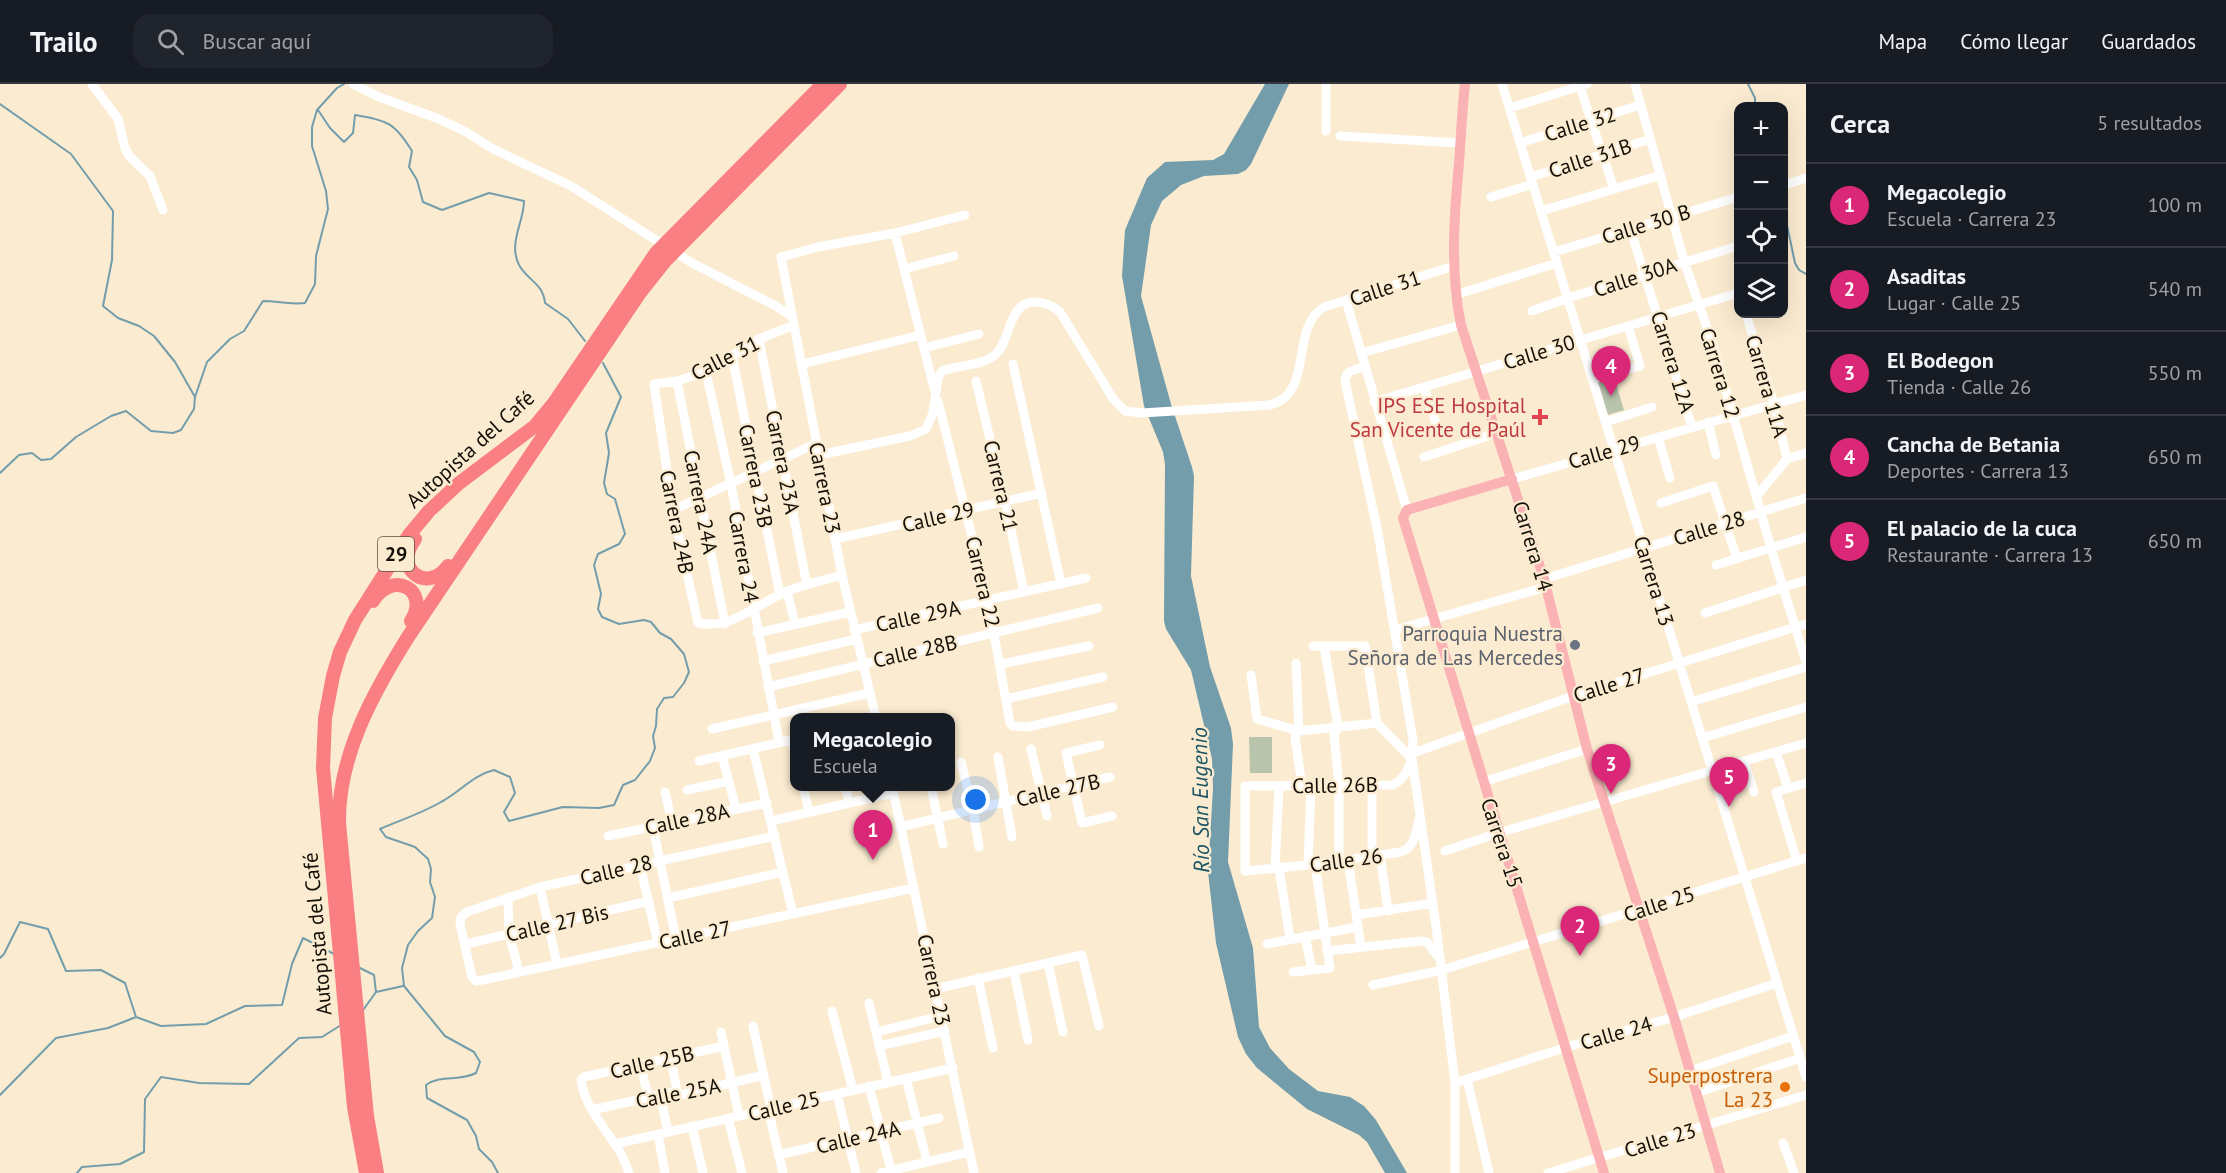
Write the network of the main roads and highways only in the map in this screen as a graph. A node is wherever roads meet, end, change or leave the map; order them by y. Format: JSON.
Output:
{"nodes":[{"id":1,"x":823,"y":84,"type":"edge"},
{"id":2,"x":840,"y":84,"type":"edge"},
{"id":3,"x":1465,"y":84,"type":"edge"},
{"id":4,"x":503,"y":450,"type":"junction"},
{"id":5,"x":520,"y":471,"type":"junction"},
{"id":6,"x":1512,"y":479,"type":"junction"},
{"id":7,"x":1405,"y":511,"type":"joint"},
{"id":8,"x":324,"y":734,"type":"junction"},
{"id":9,"x":355,"y":739,"type":"junction"},
{"id":10,"x":366,"y":1173,"type":"edge"},
{"id":11,"x":377,"y":1173,"type":"edge"},
{"id":12,"x":1604,"y":1173,"type":"edge"},
{"id":13,"x":1720,"y":1173,"type":"edge"}],
"edges":[{"from":1,"to":4,"type":"highway","name":"Autopista del Café","number":"29"},
{"from":2,"to":5,"type":"highway","name":"Autopista del Café","number":"29"},
{"from":3,"to":6,"type":"main road","name":"Carrera 14"},
{"from":4,"to":5,"type":"highway"},
{"from":4,"to":8,"type":"highway","name":"Autopista del Café","number":"29"},
{"from":5,"to":9,"type":"highway","name":"Autopista del Café","number":"29"},
{"from":6,"to":7,"type":"main road","name":"Calle 29"},
{"from":6,"to":13,"type":"main road","name":"Carrera 14"},
{"from":7,"to":12,"type":"main road","name":"Carrera 15"},
{"from":8,"to":9,"type":"highway"},
{"from":8,"to":10,"type":"highway","name":"Autopista del Café","number":"29"},
{"from":9,"to":11,"type":"highway","name":"Autopista del Café","number":"29"}]}
